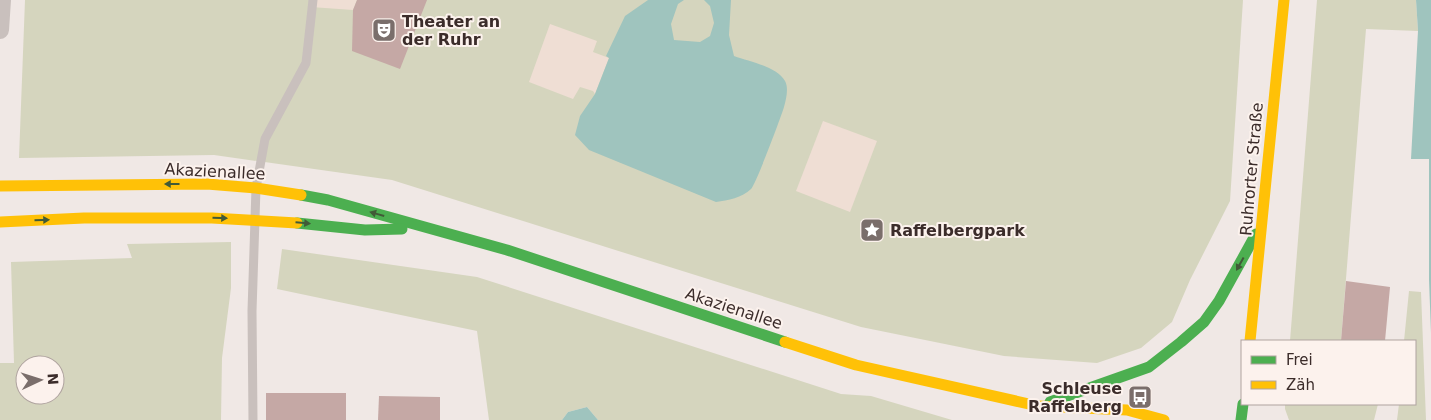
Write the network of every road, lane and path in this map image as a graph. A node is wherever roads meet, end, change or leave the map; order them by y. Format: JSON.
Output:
{"nodes":[{"id":1,"x":2,"y":0,"type":"edge"},
{"id":2,"x":313,"y":0,"type":"edge"},
{"id":3,"x":1284,"y":0,"type":"edge"},
{"id":4,"x":0,"y":30,"type":"edge"},
{"id":5,"x":0,"y":186,"type":"edge"},
{"id":6,"x":256,"y":188,"type":"junction"},
{"id":7,"x":255,"y":219,"type":"junction"},
{"id":8,"x":1263,"y":221,"type":"junction"},
{"id":9,"x":0,"y":222,"type":"edge"},
{"id":10,"x":424,"y":228,"type":"junction"},
{"id":11,"x":1250,"y":340,"type":"edge"},
{"id":12,"x":1243,"y":405,"type":"edge"},
{"id":13,"x":1038,"y":406,"type":"junction"},
{"id":14,"x":253,"y":420,"type":"edge"},
{"id":15,"x":1075,"y":420,"type":"edge"},
{"id":16,"x":1164,"y":420,"type":"edge"},
{"id":17,"x":1241,"y":420,"type":"edge"}],
"edges":[{"from":1,"to":4,"type":"street"},
{"from":2,"to":6,"type":"lane"},
{"from":3,"to":8,"type":"main road","name":"Ruhrorter Straße"},
{"from":6,"to":5,"type":"main road","name":"Akazienallee","one_way":true},
{"from":6,"to":7,"type":"lane"},
{"from":10,"to":6,"type":"main road","name":"Akazienallee","one_way":true},
{"from":9,"to":7,"type":"main road","name":"Akazienallee","one_way":true},
{"from":7,"to":10,"type":"main road","name":"Akazienallee","one_way":true},
{"from":7,"to":14,"type":"lane"},
{"from":8,"to":11,"type":"main road","name":"Ruhrorter Straße"},
{"from":8,"to":13,"type":"main road","one_way":true},
{"from":10,"to":13,"type":"main road","name":"Akazienallee"},
{"from":12,"to":17,"type":"main road"},
{"from":13,"to":15,"type":"main road","name":"Akazienallee"},
{"from":13,"to":16,"type":"main road","name":"Akazienallee"}]}
